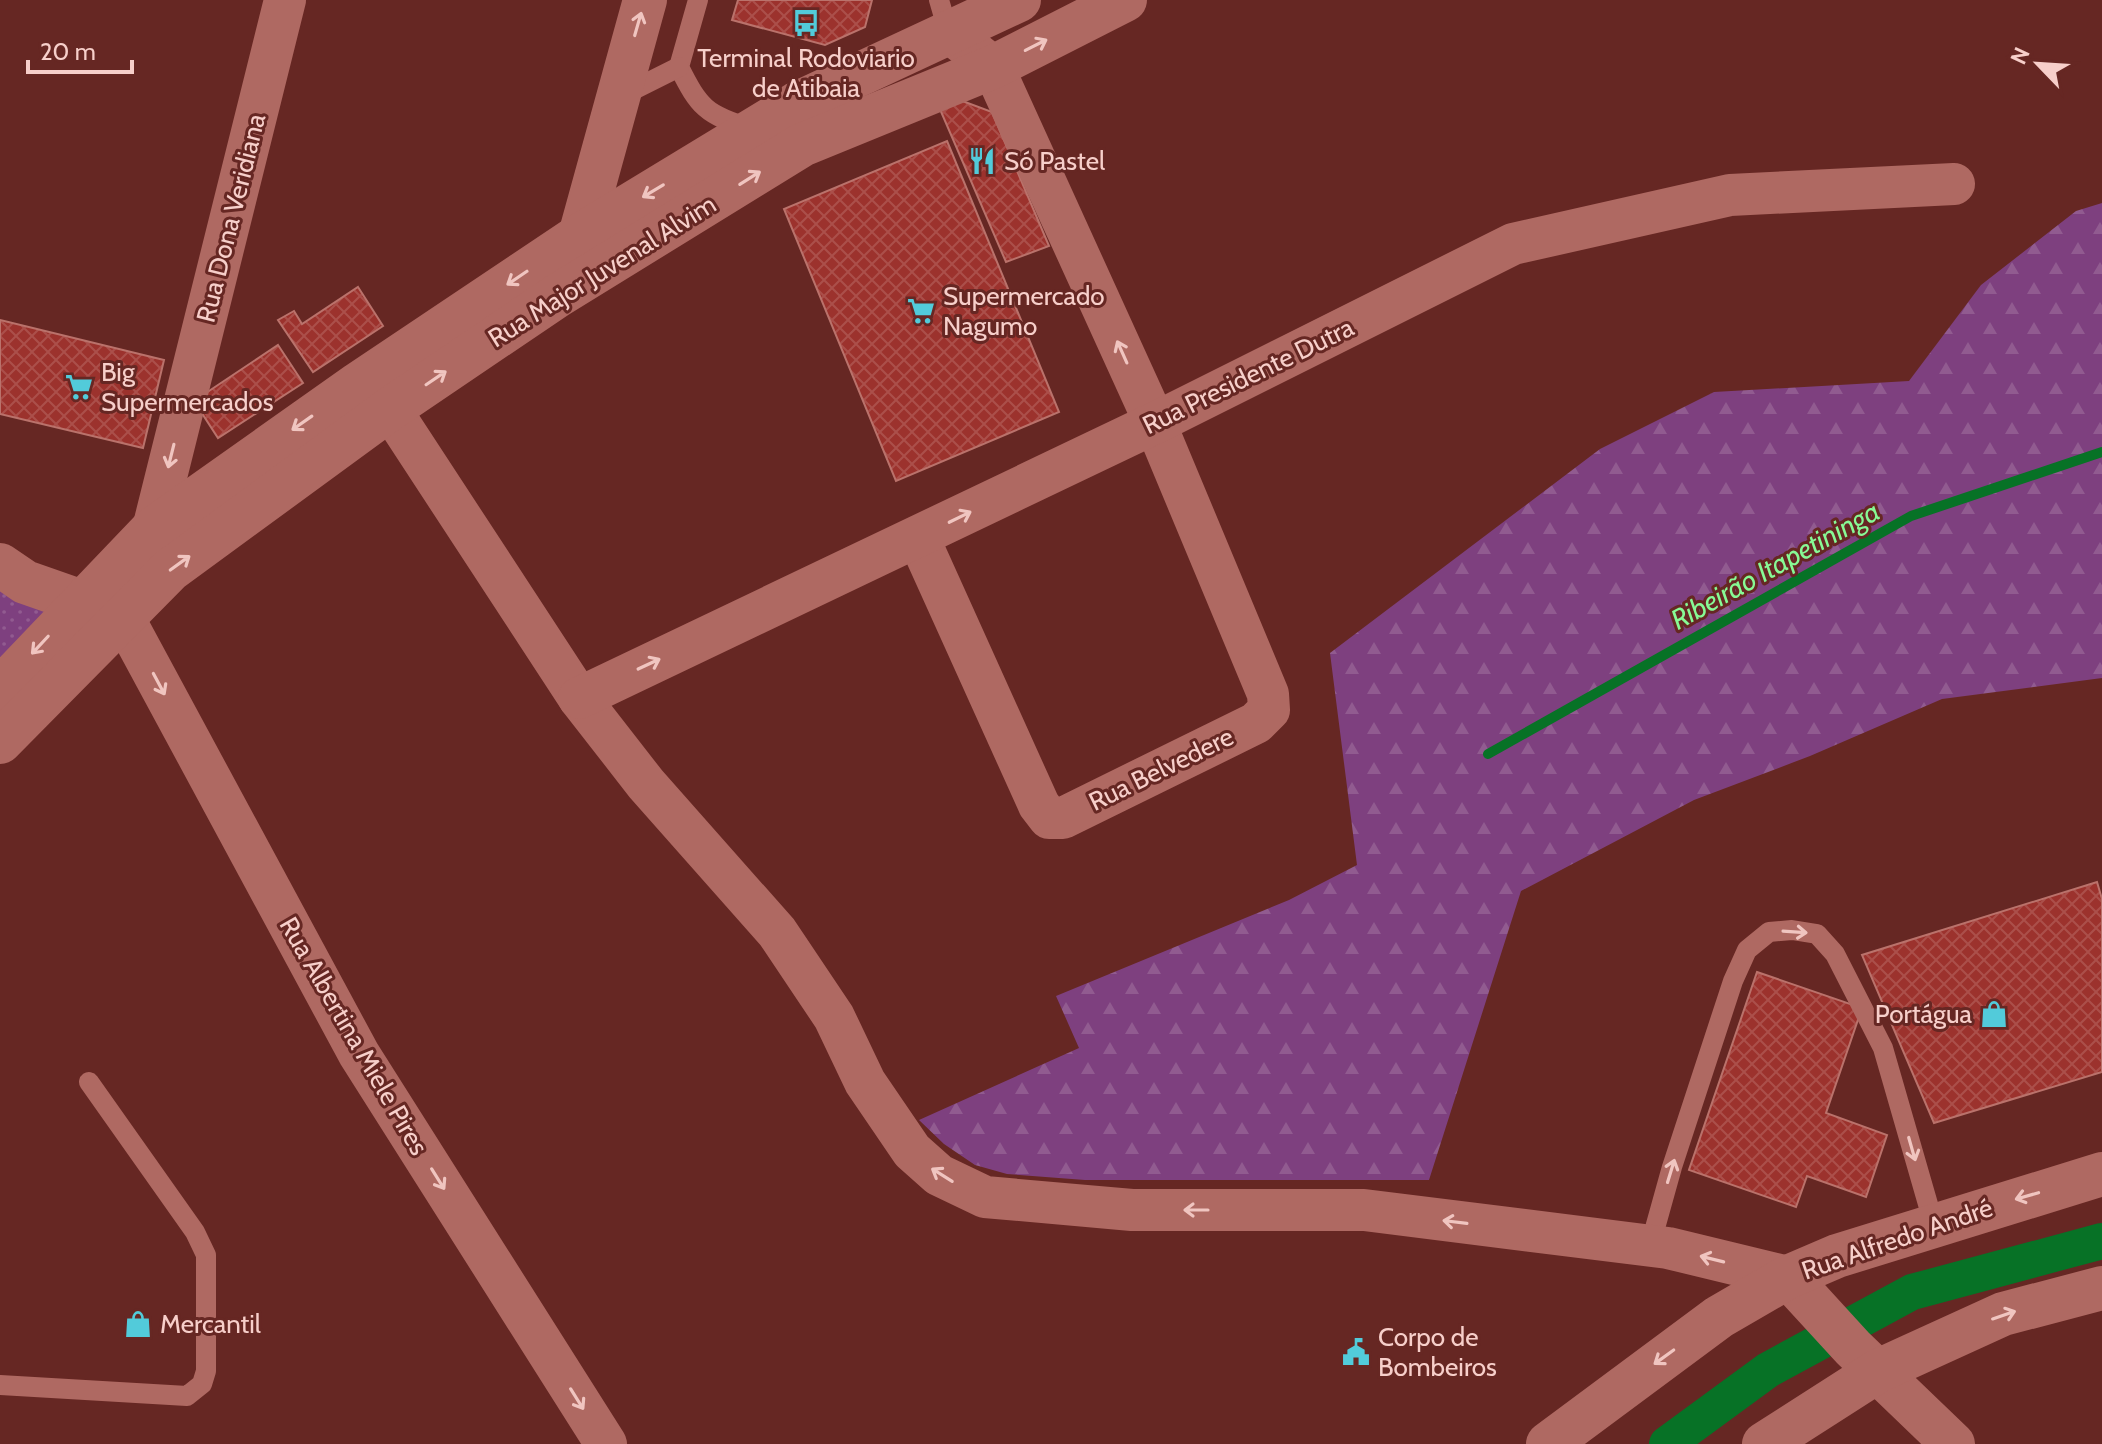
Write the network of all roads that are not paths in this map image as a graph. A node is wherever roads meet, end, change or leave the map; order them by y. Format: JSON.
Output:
{"nodes":[{"id":1,"x":285,"y":0,"type":"edge"},
{"id":2,"x":645,"y":0,"type":"edge"},
{"id":3,"x":698,"y":0,"type":"edge"},
{"id":4,"x":1019,"y":0,"type":"edge"},
{"id":5,"x":1125,"y":0,"type":"edge"},
{"id":6,"x":944,"y":16,"type":"edge"},
{"id":7,"x":679,"y":67,"type":"junction"},
{"id":8,"x":993,"y":67,"type":"junction"},
{"id":9,"x":617,"y":97,"type":"junction"},
{"id":10,"x":753,"y":130,"type":"junction"},
{"id":11,"x":1954,"y":184,"type":"dead end"},
{"id":12,"x":582,"y":234,"type":"junction"},
{"id":13,"x":557,"y":296,"type":"junction"},
{"id":14,"x":374,"y":396,"type":"junction"},
{"id":15,"x":1155,"y":423,"type":"junction"},
{"id":16,"x":153,"y":529,"type":"junction"},
{"id":17,"x":918,"y":537,"type":"junction"},
{"id":18,"x":0,"y":565,"type":"edge"},
{"id":19,"x":79,"y":603,"type":"junction"},
{"id":20,"x":122,"y":615,"type":"junction"},
{"id":21,"x":0,"y":689,"type":"edge"},
{"id":22,"x":579,"y":698,"type":"junction"},
{"id":23,"x":0,"y":742,"type":"edge"},
{"id":24,"x":89,"y":1082,"type":"dead end"},
{"id":25,"x":2102,"y":1174,"type":"edge"},
{"id":26,"x":1934,"y":1225,"type":"junction"},
{"id":27,"x":1650,"y":1246,"type":"junction"},
{"id":28,"x":1798,"y":1288,"type":"junction"},
{"id":29,"x":2102,"y":1288,"type":"edge"},
{"id":30,"x":1950,"y":1338,"type":"junction"},
{"id":31,"x":1865,"y":1359,"type":"junction"},
{"id":32,"x":0,"y":1385,"type":"edge"},
{"id":33,"x":1818,"y":1409,"type":"junction"},
{"id":34,"x":1938,"y":1430,"type":"edge"},
{"id":35,"x":606,"y":1444,"type":"edge"},
{"id":36,"x":1548,"y":1444,"type":"edge"},
{"id":37,"x":1764,"y":1444,"type":"edge"}],
"edges":[{"from":1,"to":16,"type":"street","name":"Rua Dona Veridiana","one_way":true},
{"from":9,"to":2,"type":"main road","one_way":true},
{"from":3,"to":7,"type":"lane"},
{"from":4,"to":6,"type":"main road","name":"Rua Major Juvenal Alvim"},
{"from":8,"to":5,"type":"main road","name":"Rua Major Juvenal Alvim","one_way":true},
{"from":6,"to":8,"type":"street"},
{"from":6,"to":10,"type":"main road","name":"Rua Major Juvenal Alvim"},
{"from":7,"to":9,"type":"lane"},
{"from":7,"to":10,"type":"lane"},
{"from":13,"to":8,"type":"main road","name":"Rua Major Juvenal Alvim","one_way":true},
{"from":15,"to":8,"type":"street","one_way":true},
{"from":9,"to":12,"type":"main road"},
{"from":10,"to":12,"type":"main road","name":"Rua Major Juvenal Alvim","one_way":true},
{"from":11,"to":15,"type":"street","name":"Rua Presidente Dutra"},
{"from":12,"to":13,"type":"main road"},
{"from":12,"to":14,"type":"main road","name":"Rua Major Juvenal Alvim","one_way":true},
{"from":14,"to":13,"type":"main road","name":"Rua Major Juvenal Alvim","one_way":true},
{"from":14,"to":16,"type":"main road","name":"Rua Major Juvenal Alvim","one_way":true},
{"from":20,"to":14,"type":"main road","name":"Rua Major Juvenal Alvim","one_way":true},
{"from":14,"to":22,"type":"street"},
{"from":17,"to":15,"type":"street","name":"Rua Presidente Dutra","one_way":true},
{"from":15,"to":17,"type":"street","name":"Rua Belvedere"},
{"from":16,"to":19,"type":"main road","name":"Rua Major Juvenal Alvim"},
{"from":22,"to":17,"type":"street","name":"Rua Presidente Dutra","one_way":true},
{"from":18,"to":19,"type":"main road"},
{"from":19,"to":20,"type":"main road"},
{"from":19,"to":21,"type":"main road","name":"Rua Major Juvenal Alvim","one_way":true},
{"from":20,"to":23,"type":"main road","name":"Rua Major Juvenal Alvim"},
{"from":20,"to":35,"type":"street","name":"Rua Albertina Miele Pires","one_way":true},
{"from":27,"to":22,"type":"street","one_way":true},
{"from":24,"to":32,"type":"lane"},
{"from":25,"to":26,"type":"main road","name":"Rua Alfredo André","one_way":true},
{"from":27,"to":26,"type":"lane","one_way":true},
{"from":26,"to":28,"type":"main road","name":"Rua Alfredo André"},
{"from":28,"to":27,"type":"street","one_way":true},
{"from":28,"to":31,"type":"main road"},
{"from":28,"to":36,"type":"main road","name":"Rua Alfredo André","one_way":true},
{"from":30,"to":29,"type":"main road","one_way":true},
{"from":30,"to":31,"type":"main road"},
{"from":30,"to":34,"type":"main road"},
{"from":31,"to":33,"type":"main road"},
{"from":31,"to":34,"type":"main road"},
{"from":33,"to":34,"type":"main road"},
{"from":33,"to":37,"type":"main road"}]}
